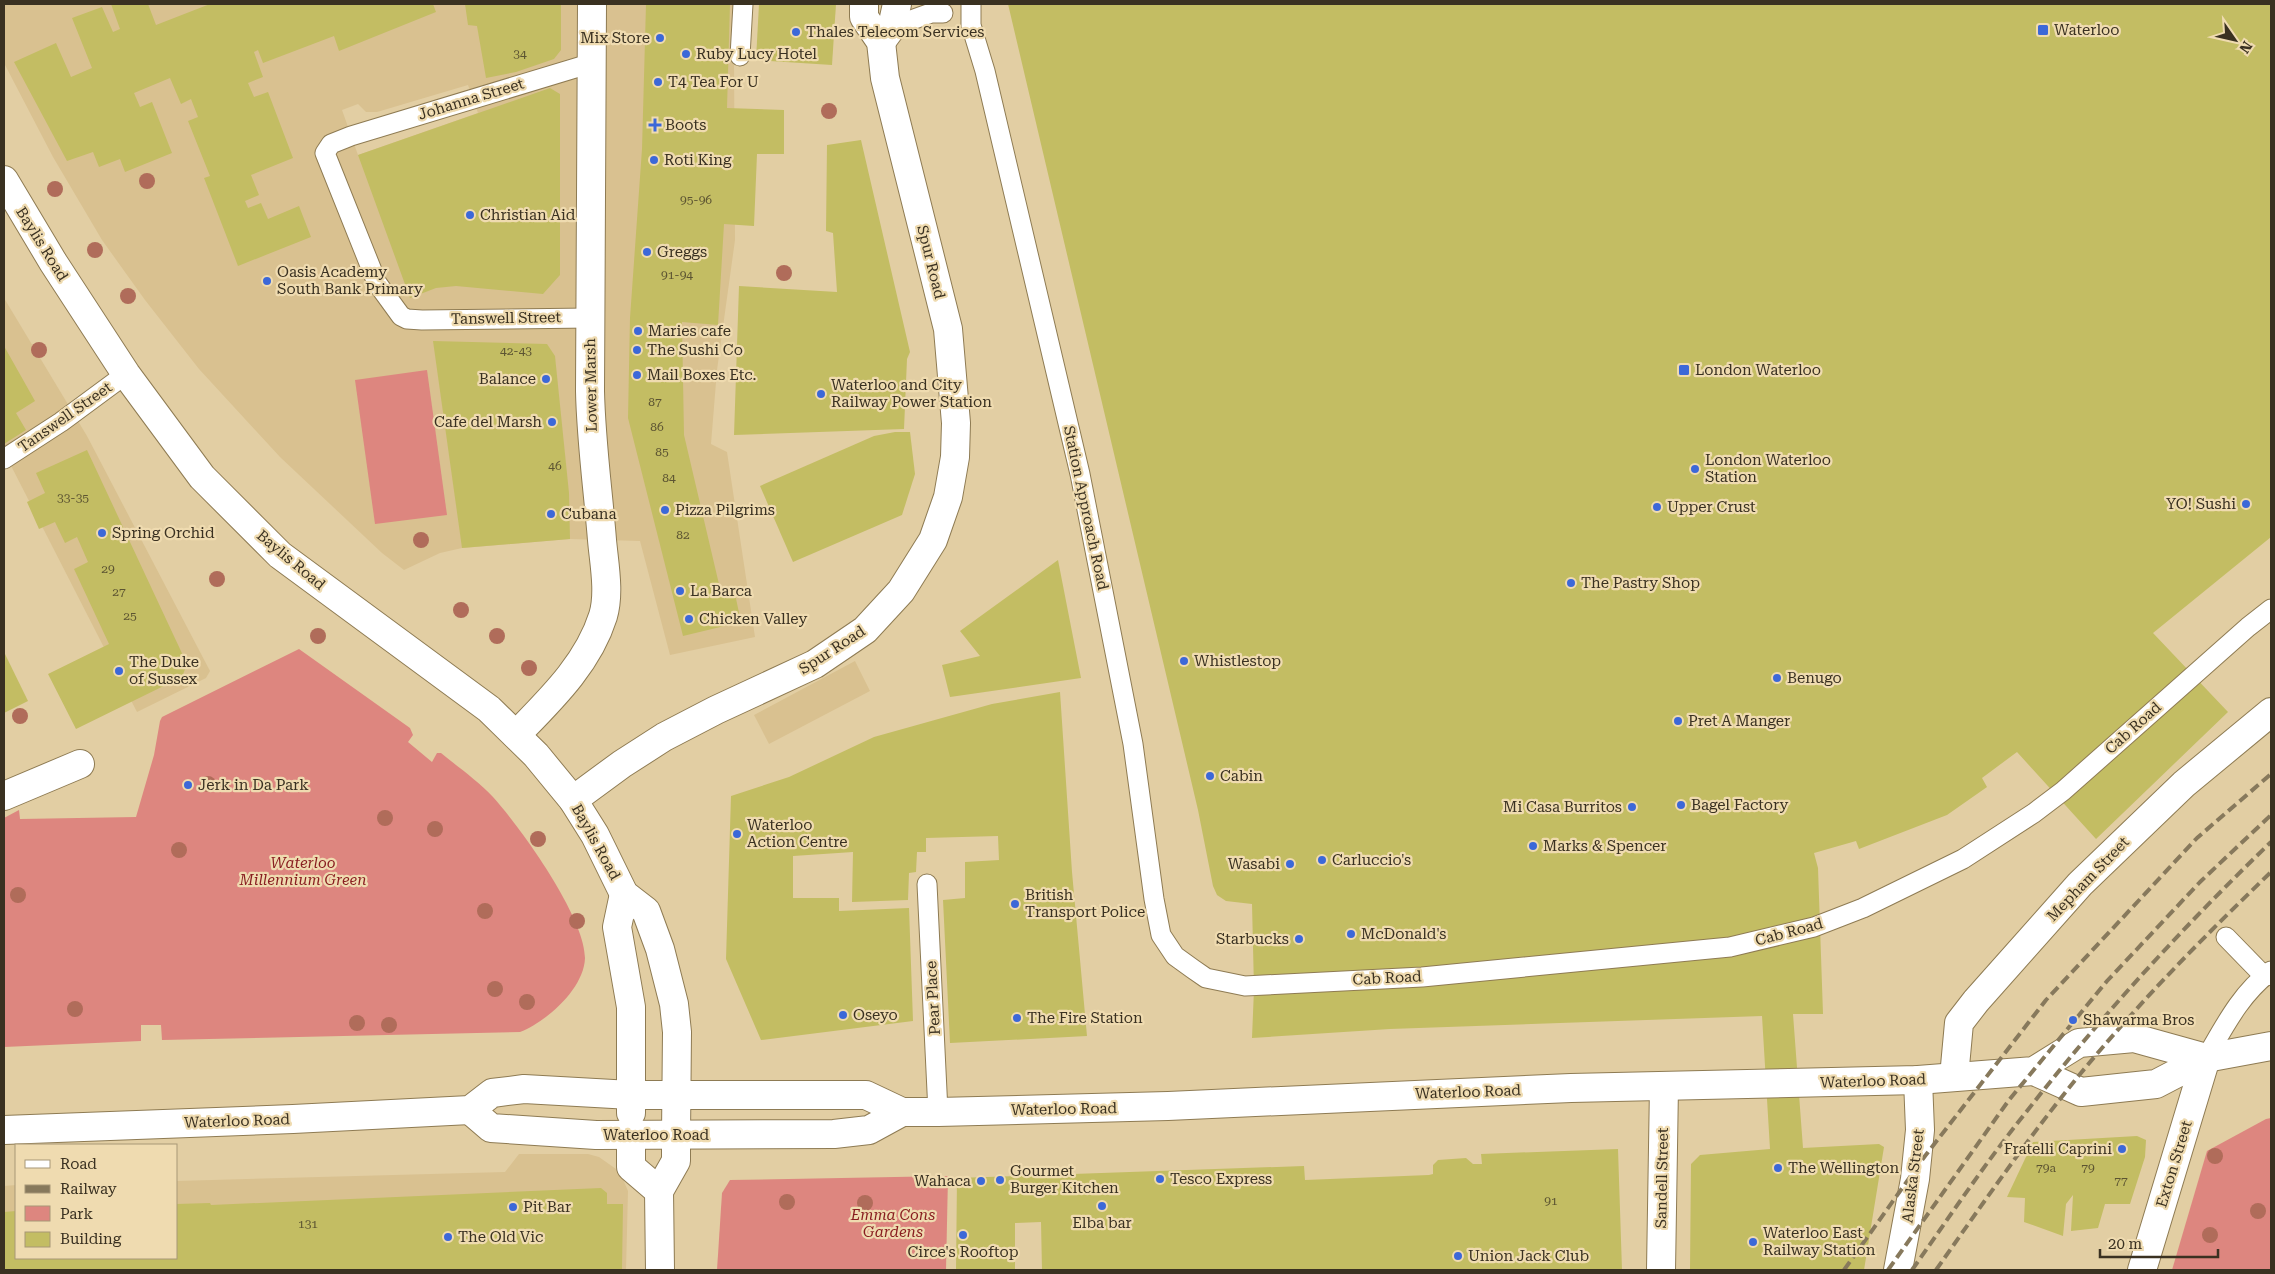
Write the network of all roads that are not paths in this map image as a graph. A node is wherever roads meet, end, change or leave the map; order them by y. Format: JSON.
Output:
{"nodes":[{"id":1,"x":592,"y":4,"type":"edge"},
{"id":2,"x":743,"y":4,"type":"edge"},
{"id":3,"x":864,"y":4,"type":"edge"},
{"id":4,"x":971,"y":4,"type":"edge"},
{"id":5,"x":941,"y":8,"type":"edge"},
{"id":6,"x":890,"y":24,"type":"edge"},
{"id":7,"x":971,"y":25,"type":"junction"},
{"id":8,"x":740,"y":56,"type":"dead end"},
{"id":9,"x":592,"y":63,"type":"junction"},
{"id":10,"x":4,"y":180,"type":"edge"},
{"id":11,"x":590,"y":318,"type":"junction"},
{"id":12,"x":422,"y":320,"type":"joint"},
{"id":13,"x":126,"y":374,"type":"junction"},
{"id":14,"x":4,"y":459,"type":"edge"},
{"id":15,"x":2271,"y":609,"type":"edge"},
{"id":16,"x":2271,"y":712,"type":"edge"},
{"id":17,"x":516,"y":735,"type":"junction"},
{"id":18,"x":80,"y":764,"type":"dead end"},
{"id":19,"x":4,"y":796,"type":"edge"},
{"id":20,"x":573,"y":800,"type":"junction"},
{"id":21,"x":927,"y":884,"type":"dead end"},
{"id":22,"x":624,"y":894,"type":"junction"},
{"id":23,"x":2226,"y":937,"type":"dead end"},
{"id":24,"x":2269,"y":974,"type":"edge"},
{"id":25,"x":1206,"y":978,"type":"joint"},
{"id":26,"x":2271,"y":1046,"type":"edge"},
{"id":27,"x":2206,"y":1058,"type":"junction"},
{"id":28,"x":2034,"y":1071,"type":"junction"},
{"id":29,"x":1954,"y":1077,"type":"junction"},
{"id":30,"x":1918,"y":1080,"type":"junction"},
{"id":31,"x":1664,"y":1086,"type":"junction"},
{"id":32,"x":676,"y":1094,"type":"junction"},
{"id":33,"x":631,"y":1095,"type":"junction"},
{"id":34,"x":470,"y":1110,"type":"junction"},
{"id":35,"x":902,"y":1112,"type":"junction"},
{"id":36,"x":938,"y":1112,"type":"junction"},
{"id":37,"x":4,"y":1130,"type":"edge"},
{"id":38,"x":631,"y":1135,"type":"junction"},
{"id":39,"x":676,"y":1136,"type":"junction"},
{"id":40,"x":659,"y":1191,"type":"junction"},
{"id":41,"x":660,"y":1270,"type":"edge"},
{"id":42,"x":1661,"y":1270,"type":"edge"},
{"id":43,"x":1898,"y":1270,"type":"edge"},
{"id":44,"x":2142,"y":1270,"type":"edge"}],
"edges":[{"from":1,"to":9,"type":"main road","name":"Lower Marsh"},
{"from":2,"to":8,"type":"lane"},
{"from":3,"to":6,"type":"main road"},
{"from":4,"to":7,"type":"lane","name":"Station Approach Road"},
{"from":5,"to":6,"type":"lane"},
{"from":5,"to":7,"type":"lane"},
{"from":6,"to":20,"type":"main road","name":"Spur Road"},
{"from":7,"to":25,"type":"lane","name":"Station Approach Road"},
{"from":9,"to":11,"type":"main road","name":"Lower Marsh"},
{"from":9,"to":12,"type":"lane","name":"Johanna Street"},
{"from":10,"to":13,"type":"main road","name":"Baylis Road"},
{"from":11,"to":12,"type":"lane","name":"Tanswell Street"},
{"from":11,"to":17,"type":"main road","name":"Lower Marsh"},
{"from":13,"to":14,"type":"lane","name":"Tanswell Street"},
{"from":13,"to":17,"type":"main road","name":"Baylis Road"},
{"from":15,"to":25,"type":"lane","name":"Cab Road"},
{"from":16,"to":29,"type":"main road","name":"Mepham Street"},
{"from":17,"to":20,"type":"main road","name":"Baylis Road"},
{"from":18,"to":19,"type":"main road"},
{"from":20,"to":22,"type":"main road","name":"Baylis Road"},
{"from":21,"to":36,"type":"lane","name":"Pear Place"},
{"from":22,"to":32,"type":"main road","name":"Baylis Road"},
{"from":22,"to":33,"type":"main road","name":"Baylis Road"},
{"from":23,"to":24,"type":"lane"},
{"from":24,"to":27,"type":"lane"},
{"from":26,"to":27,"type":"main road","name":"Waterloo Road"},
{"from":27,"to":28,"type":"main road","name":"Waterloo Road"},
{"from":27,"to":28,"type":"main road","name":"Waterloo Road"},
{"from":27,"to":44,"type":"main road","name":"Exton Street"},
{"from":28,"to":29,"type":"main road","name":"Waterloo Road"},
{"from":29,"to":30,"type":"main road","name":"Waterloo Road"},
{"from":30,"to":31,"type":"main road","name":"Waterloo Road"},
{"from":30,"to":43,"type":"main road","name":"Alaska Street"},
{"from":31,"to":36,"type":"main road","name":"Waterloo Road"},
{"from":31,"to":42,"type":"main road","name":"Sandell Street"},
{"from":32,"to":33,"type":"main road","name":"Waterloo Road"},
{"from":32,"to":35,"type":"main road","name":"Waterloo Road"},
{"from":32,"to":39,"type":"main road","name":"Baylis Road"},
{"from":33,"to":34,"type":"main road","name":"Waterloo Road"},
{"from":33,"to":38,"type":"main road","name":"Baylis Road"},
{"from":34,"to":37,"type":"main road","name":"Waterloo Road"},
{"from":34,"to":38,"type":"main road","name":"Waterloo Road"},
{"from":35,"to":36,"type":"main road","name":"Waterloo Road"},
{"from":35,"to":39,"type":"main road","name":"Waterloo Road"},
{"from":38,"to":39,"type":"main road","name":"Waterloo Road"},
{"from":38,"to":40,"type":"main road","name":"Baylis Road"},
{"from":39,"to":40,"type":"main road","name":"Baylis Road"},
{"from":40,"to":41,"type":"main road"}]}
